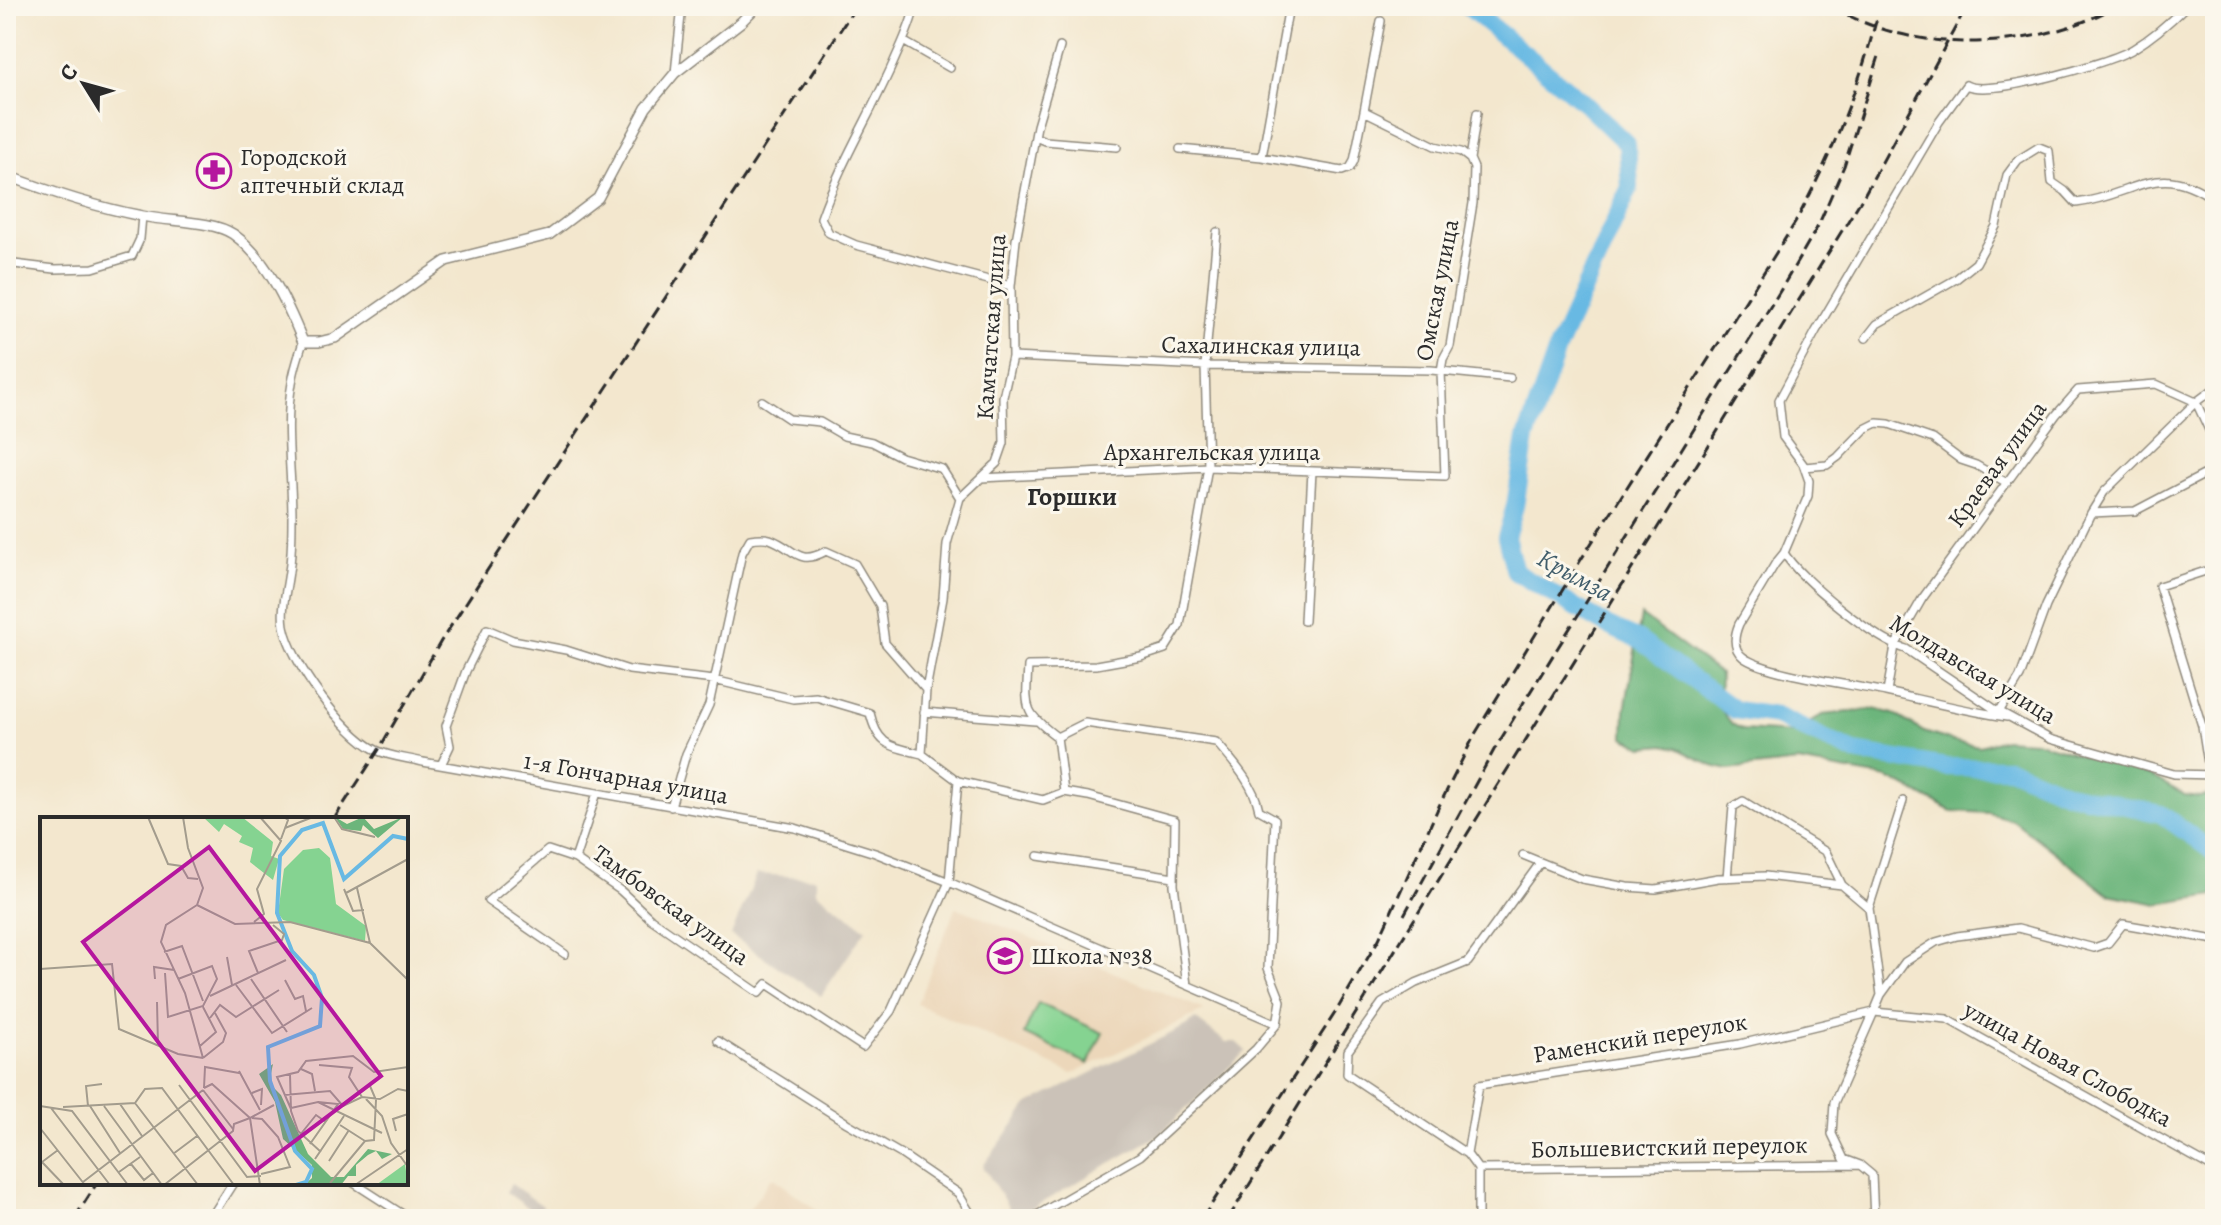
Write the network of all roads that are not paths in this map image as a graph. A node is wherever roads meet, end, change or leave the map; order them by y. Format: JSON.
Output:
{"nodes":[{"id":1,"x":682,"y":6,"type":"edge"},
{"id":2,"x":757,"y":6,"type":"edge"},
{"id":3,"x":915,"y":6,"type":"edge"},
{"id":4,"x":1289,"y":6,"type":"edge"},
{"id":5,"x":2186,"y":6,"type":"edge"},
{"id":6,"x":1381,"y":21,"type":"dead end"},
{"id":7,"x":903,"y":41,"type":"junction"},
{"id":8,"x":1060,"y":47,"type":"dead end"},
{"id":9,"x":950,"y":68,"type":"dead end"},
{"id":10,"x":675,"y":73,"type":"junction"},
{"id":11,"x":1364,"y":111,"type":"junction"},
{"id":12,"x":1477,"y":113,"type":"dead end"},
{"id":13,"x":1035,"y":137,"type":"junction"},
{"id":14,"x":1117,"y":147,"type":"dead end"},
{"id":15,"x":1180,"y":149,"type":"dead end"},
{"id":16,"x":1262,"y":157,"type":"junction"},
{"id":17,"x":1470,"y":159,"type":"junction"},
{"id":18,"x":6,"y":175,"type":"edge"},
{"id":19,"x":2215,"y":200,"type":"edge"},
{"id":20,"x":142,"y":216,"type":"junction"},
{"id":21,"x":1217,"y":232,"type":"dead end"},
{"id":22,"x":6,"y":263,"type":"edge"},
{"id":23,"x":1011,"y":286,"type":"junction"},
{"id":24,"x":1866,"y":338,"type":"dead end"},
{"id":25,"x":303,"y":342,"type":"junction"},
{"id":26,"x":1012,"y":357,"type":"junction"},
{"id":27,"x":1205,"y":366,"type":"junction"},
{"id":28,"x":1441,"y":371,"type":"junction"},
{"id":29,"x":1510,"y":378,"type":"dead end"},
{"id":30,"x":2215,"y":390,"type":"edge"},
{"id":31,"x":762,"y":401,"type":"dead end"},
{"id":32,"x":2196,"y":402,"type":"junction"},
{"id":33,"x":2215,"y":443,"type":"edge"},
{"id":34,"x":1208,"y":467,"type":"junction"},
{"id":35,"x":1804,"y":467,"type":"junction"},
{"id":36,"x":2215,"y":469,"type":"edge"},
{"id":37,"x":1312,"y":471,"type":"junction"},
{"id":38,"x":1445,"y":476,"type":"joint"},
{"id":39,"x":979,"y":478,"type":"junction"},
{"id":40,"x":2007,"y":483,"type":"junction"},
{"id":41,"x":960,"y":498,"type":"junction"},
{"id":42,"x":2091,"y":513,"type":"junction"},
{"id":43,"x":1784,"y":553,"type":"junction"},
{"id":44,"x":2215,"y":568,"type":"edge"},
{"id":45,"x":1304,"y":621,"type":"dead end"},
{"id":46,"x":1895,"y":646,"type":"junction"},
{"id":47,"x":714,"y":680,"type":"junction"},
{"id":48,"x":926,"y":690,"type":"junction"},
{"id":49,"x":1887,"y":692,"type":"junction"},
{"id":50,"x":924,"y":712,"type":"junction"},
{"id":51,"x":1999,"y":712,"type":"junction"},
{"id":52,"x":2007,"y":717,"type":"junction"},
{"id":53,"x":1035,"y":721,"type":"junction"},
{"id":54,"x":1057,"y":737,"type":"junction"},
{"id":55,"x":922,"y":754,"type":"junction"},
{"id":56,"x":441,"y":765,"type":"junction"},
{"id":57,"x":2212,"y":776,"type":"edge"},
{"id":58,"x":958,"y":781,"type":"junction"},
{"id":59,"x":1064,"y":792,"type":"junction"},
{"id":60,"x":597,"y":793,"type":"junction"},
{"id":61,"x":1903,"y":801,"type":"dead end"},
{"id":62,"x":671,"y":807,"type":"junction"},
{"id":63,"x":1523,"y":855,"type":"dead end"},
{"id":64,"x":1038,"y":856,"type":"dead end"},
{"id":65,"x":575,"y":859,"type":"junction"},
{"id":66,"x":1540,"y":863,"type":"junction"},
{"id":67,"x":1174,"y":877,"type":"junction"},
{"id":68,"x":1727,"y":878,"type":"junction"},
{"id":69,"x":949,"y":882,"type":"junction"},
{"id":70,"x":1842,"y":885,"type":"junction"},
{"id":71,"x":1869,"y":908,"type":"junction"},
{"id":72,"x":2215,"y":940,"type":"edge"},
{"id":73,"x":565,"y":954,"type":"dead end"},
{"id":74,"x":1187,"y":985,"type":"junction"},
{"id":75,"x":1881,"y":995,"type":"junction"},
{"id":76,"x":1874,"y":1012,"type":"junction"},
{"id":77,"x":1277,"y":1024,"type":"junction"},
{"id":78,"x":718,"y":1041,"type":"dead end"},
{"id":79,"x":1467,"y":1154,"type":"junction"},
{"id":80,"x":1860,"y":1165,"type":"junction"},
{"id":81,"x":1478,"y":1169,"type":"junction"},
{"id":82,"x":2215,"y":1169,"type":"edge"},
{"id":83,"x":232,"y":1185,"type":"edge"},
{"id":84,"x":357,"y":1185,"type":"edge"},
{"id":85,"x":210,"y":1219,"type":"edge"},
{"id":86,"x":410,"y":1219,"type":"edge"},
{"id":87,"x":974,"y":1219,"type":"edge"},
{"id":88,"x":1030,"y":1219,"type":"edge"},
{"id":89,"x":1478,"y":1219,"type":"edge"},
{"id":90,"x":1874,"y":1219,"type":"edge"}],
"edges":[{"from":1,"to":10,"type":"street"},
{"from":2,"to":10,"type":"street"},
{"from":3,"to":7,"type":"street"},
{"from":4,"to":16,"type":"street"},
{"from":5,"to":35,"type":"street"},
{"from":6,"to":11,"type":"street"},
{"from":7,"to":9,"type":"street"},
{"from":7,"to":23,"type":"street"},
{"from":8,"to":13,"type":"street","name":"Камчатская улица"},
{"from":10,"to":25,"type":"street"},
{"from":11,"to":16,"type":"street"},
{"from":11,"to":17,"type":"street"},
{"from":12,"to":17,"type":"street","name":"Омская улица"},
{"from":13,"to":14,"type":"street"},
{"from":13,"to":23,"type":"street","name":"Камчатская улица"},
{"from":15,"to":16,"type":"street"},
{"from":17,"to":28,"type":"street","name":"Омская улица"},
{"from":18,"to":20,"type":"street"},
{"from":19,"to":24,"type":"street"},
{"from":20,"to":22,"type":"street"},
{"from":20,"to":25,"type":"street"},
{"from":21,"to":27,"type":"street"},
{"from":23,"to":26,"type":"street","name":"Камчатская улица"},
{"from":25,"to":56,"type":"street","name":"1-я Гончарная улица"},
{"from":26,"to":27,"type":"street","name":"Сахалинская улица"},
{"from":26,"to":39,"type":"street","name":"Камчатская улица"},
{"from":27,"to":28,"type":"street","name":"Сахалинская улица"},
{"from":27,"to":34,"type":"street"},
{"from":28,"to":29,"type":"street","name":"Сахалинская улица"},
{"from":28,"to":38,"type":"street","name":"Омская улица"},
{"from":30,"to":32,"type":"street"},
{"from":31,"to":41,"type":"street"},
{"from":32,"to":33,"type":"street"},
{"from":32,"to":40,"type":"street","name":"Краевая улица"},
{"from":32,"to":42,"type":"street"},
{"from":34,"to":37,"type":"street","name":"Архангельская улица"},
{"from":34,"to":39,"type":"street","name":"Архангельская улица"},
{"from":34,"to":53,"type":"street"},
{"from":35,"to":40,"type":"street"},
{"from":35,"to":43,"type":"street"},
{"from":36,"to":42,"type":"street"},
{"from":37,"to":38,"type":"street","name":"Архангельская улица"},
{"from":37,"to":45,"type":"street"},
{"from":39,"to":41,"type":"street","name":"Камчатская улица"},
{"from":40,"to":46,"type":"street","name":"Краевая улица"},
{"from":41,"to":48,"type":"street","name":"Камчатская улица"},
{"from":42,"to":51,"type":"street"},
{"from":43,"to":46,"type":"street","name":"Молдавская улица"},
{"from":43,"to":49,"type":"street"},
{"from":44,"to":57,"type":"street"},
{"from":46,"to":49,"type":"street","name":"Краевая улица"},
{"from":46,"to":51,"type":"street","name":"Молдавская улица"},
{"from":47,"to":48,"type":"street"},
{"from":47,"to":55,"type":"street"},
{"from":47,"to":56,"type":"street"},
{"from":47,"to":62,"type":"street"},
{"from":48,"to":50,"type":"street","name":"Камчатская улица"},
{"from":49,"to":52,"type":"street"},
{"from":50,"to":53,"type":"street"},
{"from":50,"to":55,"type":"street","name":"Камчатская улица"},
{"from":51,"to":52,"type":"street","name":"Молдавская улица"},
{"from":52,"to":57,"type":"street","name":"Молдавская улица"},
{"from":53,"to":54,"type":"street"},
{"from":54,"to":59,"type":"street"},
{"from":54,"to":77,"type":"street"},
{"from":55,"to":58,"type":"street"},
{"from":56,"to":60,"type":"street","name":"1-я Гончарная улица"},
{"from":58,"to":59,"type":"street"},
{"from":58,"to":69,"type":"street"},
{"from":59,"to":67,"type":"street"},
{"from":60,"to":62,"type":"street","name":"1-я Гончарная улица"},
{"from":60,"to":65,"type":"street"},
{"from":61,"to":71,"type":"street"},
{"from":62,"to":69,"type":"street","name":"1-я Гончарная улица"},
{"from":63,"to":66,"type":"street"},
{"from":64,"to":67,"type":"street"},
{"from":65,"to":69,"type":"street","name":"Тамбовская улица"},
{"from":65,"to":73,"type":"street"},
{"from":66,"to":68,"type":"street"},
{"from":66,"to":79,"type":"street"},
{"from":67,"to":74,"type":"street"},
{"from":68,"to":70,"type":"street"},
{"from":68,"to":70,"type":"street"},
{"from":69,"to":74,"type":"street","name":"1-я Гончарная улица"},
{"from":70,"to":71,"type":"street"},
{"from":71,"to":75,"type":"street"},
{"from":72,"to":75,"type":"street"},
{"from":74,"to":77,"type":"street","name":"1-я Гончарная улица"},
{"from":75,"to":76,"type":"street"},
{"from":76,"to":79,"type":"street","name":"Раменский переулок"},
{"from":76,"to":80,"type":"street"},
{"from":76,"to":82,"type":"street","name":"улица Новая Слободка"},
{"from":77,"to":88,"type":"street"},
{"from":78,"to":87,"type":"street"},
{"from":79,"to":81,"type":"street"},
{"from":80,"to":81,"type":"street","name":"Большевистский переулок"},
{"from":80,"to":90,"type":"street"},
{"from":81,"to":89,"type":"street"},
{"from":83,"to":85,"type":"street"},
{"from":84,"to":86,"type":"street"}]}
